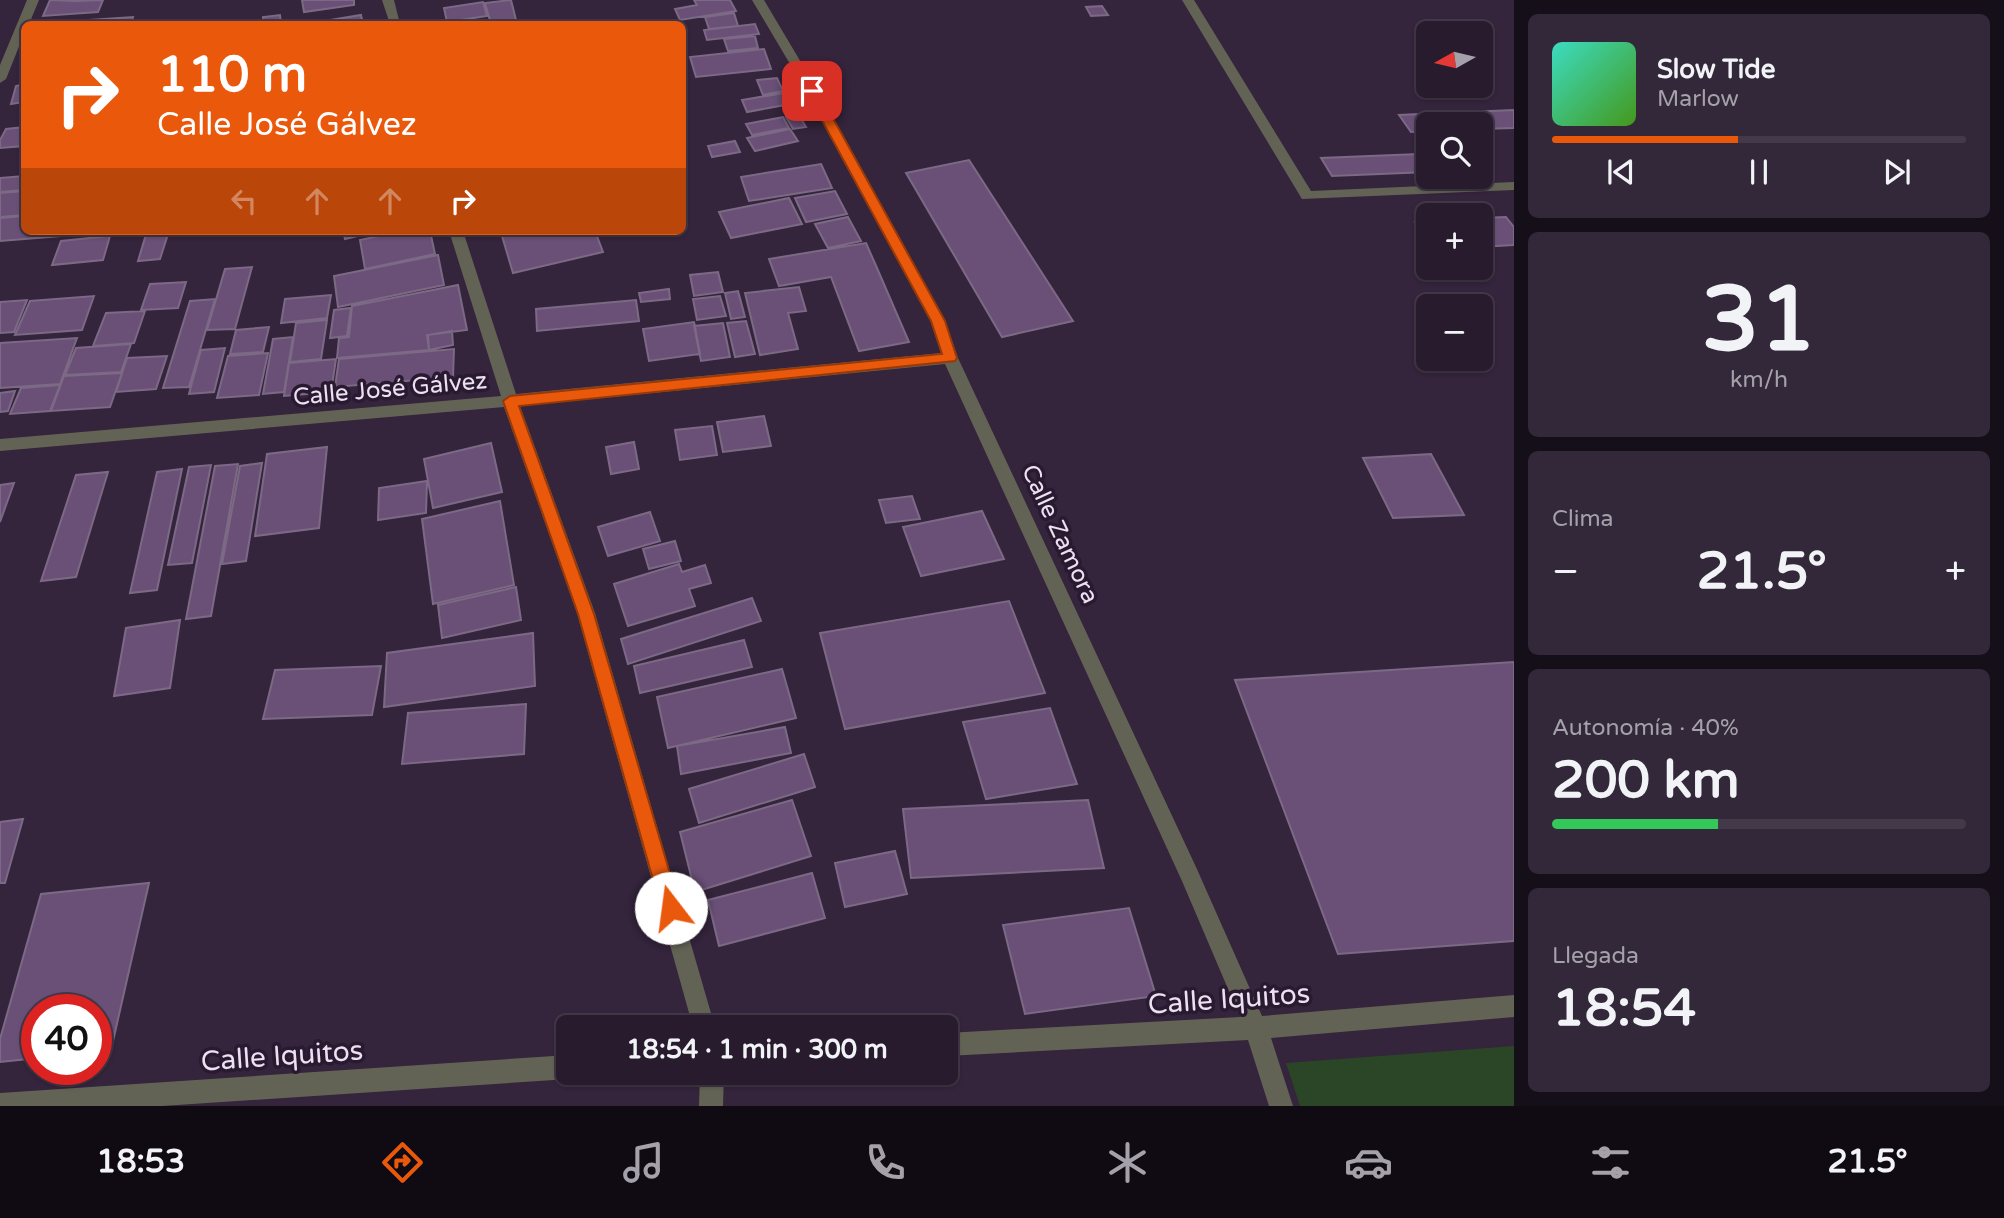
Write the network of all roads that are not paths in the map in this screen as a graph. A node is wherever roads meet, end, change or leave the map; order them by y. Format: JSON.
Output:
{"nodes":[{"id":1,"x":33,"y":0,"type":"edge"},
{"id":2,"x":388,"y":0,"type":"edge"},
{"id":3,"x":758,"y":0,"type":"edge"},
{"id":4,"x":1188,"y":0,"type":"edge"},
{"id":5,"x":24,"y":21,"type":"edge"},
{"id":6,"x":394,"y":21,"type":"edge"},
{"id":7,"x":21,"y":29,"type":"edge"},
{"id":8,"x":0,"y":79,"type":"edge"},
{"id":9,"x":1514,"y":186,"type":"edge"},
{"id":10,"x":457,"y":235,"type":"edge"},
{"id":11,"x":950,"y":358,"type":"junction"},
{"id":12,"x":510,"y":401,"type":"junction"},
{"id":13,"x":0,"y":445,"type":"edge"},
{"id":14,"x":1514,"y":1006,"type":"edge"},
{"id":15,"x":701,"y":1015,"type":"edge"},
{"id":16,"x":1256,"y":1028,"type":"junction"},
{"id":17,"x":958,"y":1044,"type":"edge"},
{"id":18,"x":556,"y":1068,"type":"edge"},
{"id":19,"x":712,"y":1085,"type":"edge"},
{"id":20,"x":0,"y":1105,"type":"edge"},
{"id":21,"x":711,"y":1106,"type":"edge"},
{"id":22,"x":1281,"y":1106,"type":"edge"}],
"edges":[{"from":1,"to":5,"type":"street"},
{"from":2,"to":6,"type":"street"},
{"from":3,"to":11,"type":"street","name":"Calle Zamora"},
{"from":4,"to":9,"type":"street"},
{"from":7,"to":8,"type":"street"},
{"from":10,"to":12,"type":"street"},
{"from":11,"to":12,"type":"street","name":"Calle José Gálvez"},
{"from":11,"to":16,"type":"street","name":"Calle Zamora"},
{"from":12,"to":13,"type":"street","name":"Calle José Gálvez"},
{"from":12,"to":15,"type":"street"},
{"from":14,"to":16,"type":"street","name":"Calle Iquitos"},
{"from":16,"to":17,"type":"street","name":"Calle Iquitos"},
{"from":16,"to":22,"type":"street","name":"Calle Zamora"},
{"from":18,"to":20,"type":"street","name":"Calle Iquitos"},
{"from":19,"to":21,"type":"street"}]}
